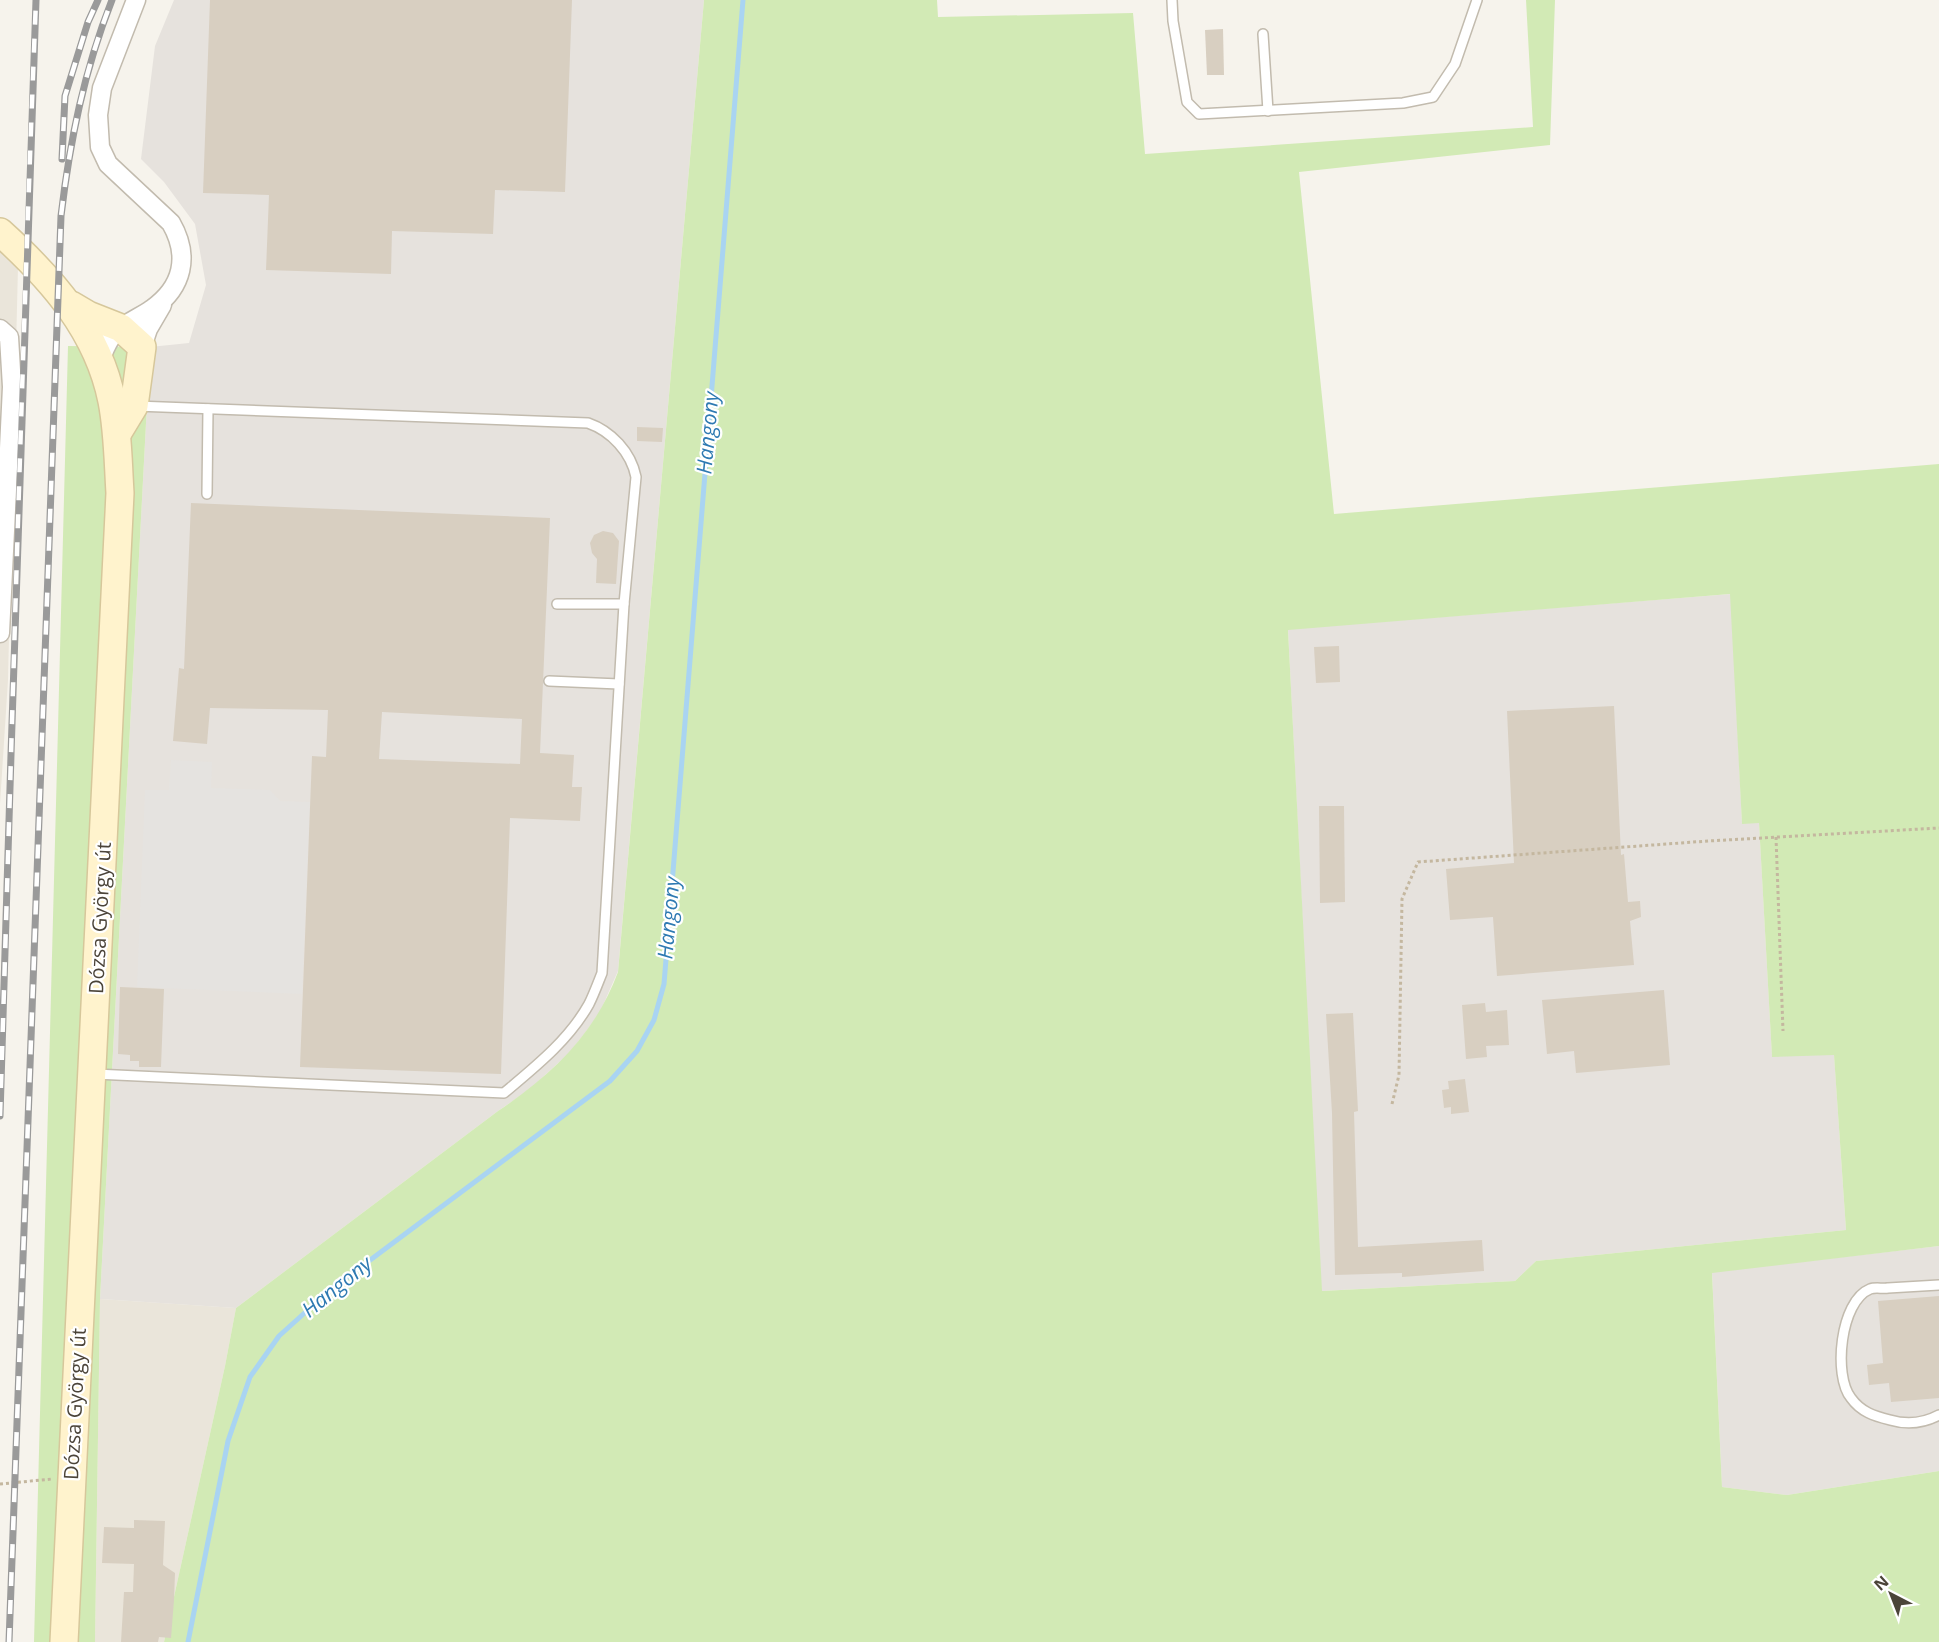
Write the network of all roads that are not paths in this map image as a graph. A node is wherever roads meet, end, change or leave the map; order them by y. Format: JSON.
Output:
{"nodes":[{"id":1,"x":136,"y":0,"type":"edge"},
{"id":2,"x":1172,"y":0,"type":"edge"},
{"id":3,"x":1477,"y":0,"type":"edge"},
{"id":4,"x":1263,"y":34,"type":"dead end"},
{"id":5,"x":1268,"y":111,"type":"junction"},
{"id":6,"x":0,"y":232,"type":"edge"},
{"id":7,"x":167,"y":298,"type":"junction"},
{"id":8,"x":68,"y":303,"type":"junction"},
{"id":9,"x":121,"y":328,"type":"junction"},
{"id":10,"x":0,"y":329,"type":"edge"},
{"id":11,"x":142,"y":346,"type":"junction"},
{"id":12,"x":100,"y":360,"type":"junction"},
{"id":13,"x":134,"y":406,"type":"junction"},
{"id":14,"x":208,"y":409,"type":"junction"},
{"id":15,"x":117,"y":434,"type":"junction"},
{"id":16,"x":207,"y":494,"type":"dead end"},
{"id":17,"x":557,"y":604,"type":"dead end"},
{"id":18,"x":624,"y":604,"type":"junction"},
{"id":19,"x":0,"y":633,"type":"edge"},
{"id":20,"x":549,"y":681,"type":"dead end"},
{"id":21,"x":619,"y":684,"type":"junction"},
{"id":22,"x":92,"y":1074,"type":"junction"},
{"id":23,"x":1939,"y":1286,"type":"edge"},
{"id":24,"x":1939,"y":1415,"type":"edge"},
{"id":25,"x":64,"y":1642,"type":"edge"}],
"edges":[{"from":1,"to":7,"type":"street"},
{"from":2,"to":5,"type":"lane"},
{"from":3,"to":5,"type":"lane"},
{"from":4,"to":5,"type":"lane"},
{"from":6,"to":8,"type":"main road","name":"Dózsa György út"},
{"from":7,"to":9,"type":"street"},
{"from":7,"to":11,"type":"street"},
{"from":8,"to":9,"type":"main road"},
{"from":8,"to":12,"type":"main road","name":"Dózsa György út"},
{"from":9,"to":11,"type":"main road"},
{"from":9,"to":12,"type":"street"},
{"from":10,"to":19,"type":"street"},
{"from":11,"to":13,"type":"main road"},
{"from":12,"to":15,"type":"main road","name":"Dózsa György út"},
{"from":13,"to":14,"type":"lane"},
{"from":13,"to":15,"type":"main road"},
{"from":14,"to":16,"type":"lane"},
{"from":14,"to":18,"type":"lane"},
{"from":15,"to":22,"type":"main road","name":"Dózsa György út"},
{"from":17,"to":18,"type":"lane"},
{"from":18,"to":21,"type":"lane"},
{"from":20,"to":21,"type":"lane"},
{"from":21,"to":22,"type":"lane"},
{"from":22,"to":25,"type":"main road","name":"Dózsa György út"},
{"from":23,"to":24,"type":"lane"}]}
